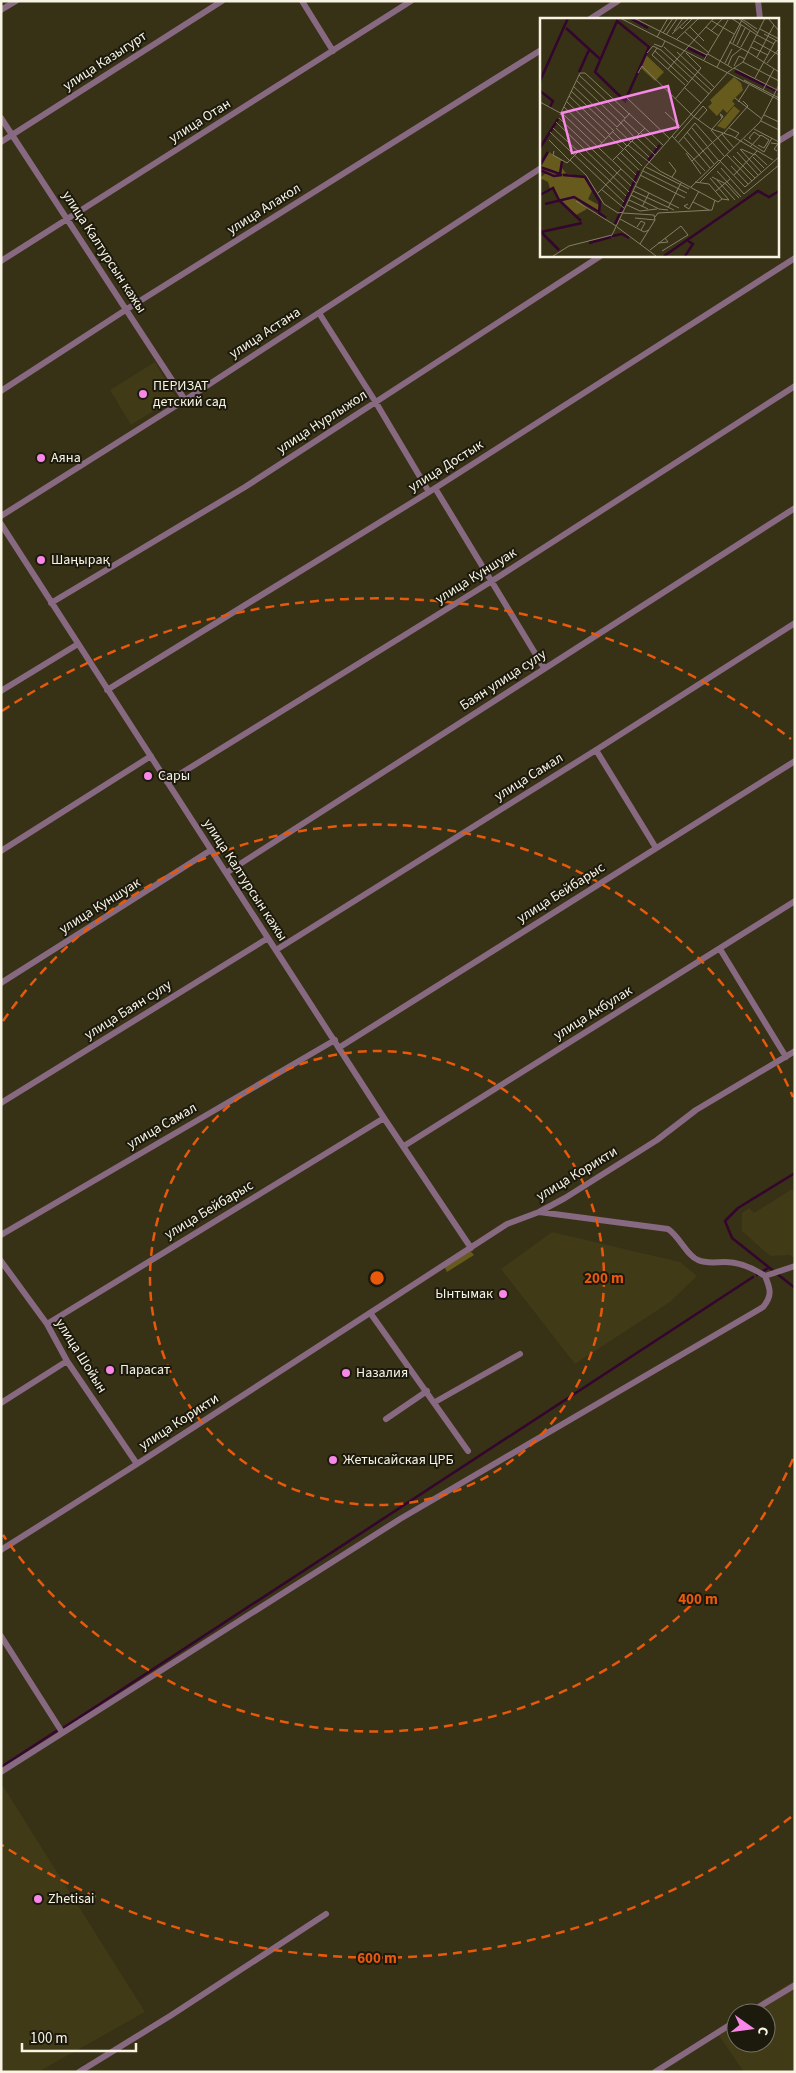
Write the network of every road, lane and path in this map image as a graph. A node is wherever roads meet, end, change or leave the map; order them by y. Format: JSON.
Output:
{"nodes":[{"id":1,"x":16,"y":1,"type":"edge"},
{"id":2,"x":222,"y":1,"type":"edge"},
{"id":3,"x":302,"y":1,"type":"edge"},
{"id":4,"x":411,"y":1,"type":"edge"},
{"id":5,"x":618,"y":1,"type":"edge"},
{"id":6,"x":758,"y":1,"type":"edge"},
{"id":7,"x":1,"y":10,"type":"edge"},
{"id":8,"x":592,"y":18,"type":"edge"},
{"id":9,"x":760,"y":18,"type":"edge"},
{"id":10,"x":333,"y":51,"type":"junction"},
{"id":11,"x":540,"y":51,"type":"edge"},
{"id":12,"x":1,"y":118,"type":"edge"},
{"id":13,"x":795,"y":130,"type":"edge"},
{"id":14,"x":12,"y":135,"type":"junction"},
{"id":15,"x":778,"y":141,"type":"edge"},
{"id":16,"x":1,"y":142,"type":"edge"},
{"id":17,"x":540,"y":169,"type":"edge"},
{"id":18,"x":68,"y":219,"type":"junction"},
{"id":19,"x":600,"y":256,"type":"edge"},
{"id":20,"x":795,"y":258,"type":"edge"},
{"id":21,"x":1,"y":261,"type":"edge"},
{"id":22,"x":127,"y":309,"type":"junction"},
{"id":23,"x":319,"y":313,"type":"junction"},
{"id":24,"x":795,"y":386,"type":"edge"},
{"id":25,"x":1,"y":391,"type":"edge"},
{"id":26,"x":185,"y":400,"type":"junction"},
{"id":27,"x":375,"y":401,"type":"junction"},
{"id":28,"x":432,"y":490,"type":"junction"},
{"id":29,"x":795,"y":508,"type":"edge"},
{"id":30,"x":1,"y":516,"type":"edge"},
{"id":31,"x":1,"y":524,"type":"edge"},
{"id":32,"x":492,"y":581,"type":"junction"},
{"id":33,"x":51,"y":603,"type":"junction"},
{"id":34,"x":795,"y":623,"type":"edge"},
{"id":35,"x":78,"y":644,"type":"junction"},
{"id":36,"x":544,"y":668,"type":"junction"},
{"id":37,"x":107,"y":690,"type":"junction"},
{"id":38,"x":1,"y":691,"type":"edge"},
{"id":39,"x":596,"y":750,"type":"junction"},
{"id":40,"x":151,"y":756,"type":"junction"},
{"id":41,"x":795,"y":761,"type":"edge"},
{"id":42,"x":167,"y":782,"type":"junction"},
{"id":43,"x":656,"y":848,"type":"junction"},
{"id":44,"x":211,"y":850,"type":"junction"},
{"id":45,"x":1,"y":851,"type":"edge"},
{"id":46,"x":226,"y":873,"type":"junction"},
{"id":47,"x":795,"y":901,"type":"edge"},
{"id":48,"x":268,"y":938,"type":"junction"},
{"id":49,"x":720,"y":949,"type":"junction"},
{"id":50,"x":276,"y":950,"type":"junction"},
{"id":51,"x":1,"y":983,"type":"edge"},
{"id":52,"x":335,"y":1040,"type":"junction"},
{"id":53,"x":340,"y":1047,"type":"junction"},
{"id":54,"x":795,"y":1051,"type":"edge"},
{"id":55,"x":786,"y":1057,"type":"junction"},
{"id":56,"x":1,"y":1103,"type":"edge"},
{"id":57,"x":384,"y":1118,"type":"junction"},
{"id":58,"x":404,"y":1146,"type":"junction"},
{"id":59,"x":539,"y":1212,"type":"junction"},
{"id":60,"x":1,"y":1235,"type":"edge"},
{"id":61,"x":471,"y":1248,"type":"junction"},
{"id":62,"x":2,"y":1264,"type":"edge"},
{"id":63,"x":795,"y":1266,"type":"edge"},
{"id":64,"x":771,"y":1274,"type":"junction"},
{"id":65,"x":370,"y":1314,"type":"junction"},
{"id":66,"x":47,"y":1324,"type":"junction"},
{"id":67,"x":520,"y":1354,"type":"dead end"},
{"id":68,"x":67,"y":1361,"type":"junction"},
{"id":69,"x":426,"y":1391,"type":"junction"},
{"id":70,"x":435,"y":1402,"type":"junction"},
{"id":71,"x":1,"y":1403,"type":"edge"},
{"id":72,"x":386,"y":1419,"type":"dead end"},
{"id":73,"x":468,"y":1451,"type":"dead end"},
{"id":74,"x":137,"y":1464,"type":"junction"},
{"id":75,"x":1,"y":1550,"type":"edge"},
{"id":76,"x":1,"y":1636,"type":"edge"},
{"id":77,"x":62,"y":1732,"type":"junction"},
{"id":78,"x":1,"y":1772,"type":"edge"},
{"id":79,"x":326,"y":1914,"type":"dead end"},
{"id":80,"x":795,"y":1985,"type":"edge"},
{"id":81,"x":765,"y":2003,"type":"edge"},
{"id":82,"x":726,"y":2027,"type":"edge"},
{"id":83,"x":80,"y":2072,"type":"edge"},
{"id":84,"x":655,"y":2072,"type":"edge"}],
"edges":[{"from":1,"to":7,"type":"street"},
{"from":2,"to":14,"type":"street","name":"улица Казыгурт"},
{"from":3,"to":10,"type":"street"},
{"from":4,"to":10,"type":"street","name":"улица Отан"},
{"from":5,"to":8,"type":"street"},
{"from":6,"to":9,"type":"street"},
{"from":10,"to":18,"type":"street","name":"улица Отан"},
{"from":11,"to":22,"type":"street","name":"улица Алакол"},
{"from":12,"to":14,"type":"street","name":"улица Калтурсын кажы"},
{"from":13,"to":15,"type":"street"},
{"from":14,"to":16,"type":"street","name":"улица Казыгурт"},
{"from":14,"to":18,"type":"street","name":"улица Калтурсын кажы"},
{"from":17,"to":23,"type":"street","name":"улица Астана"},
{"from":18,"to":21,"type":"street","name":"улица Отан"},
{"from":18,"to":22,"type":"street","name":"улица Калтурсын кажы"},
{"from":19,"to":27,"type":"street","name":"улица Нурлыжол"},
{"from":20,"to":28,"type":"street","name":"улица Достык"},
{"from":22,"to":25,"type":"street","name":"улица Алакол"},
{"from":22,"to":26,"type":"street","name":"улица Калтурсын кажы"},
{"from":23,"to":26,"type":"street","name":"улица Астана"},
{"from":23,"to":27,"type":"street"},
{"from":24,"to":32,"type":"street","name":"улица Куншуак"},
{"from":26,"to":30,"type":"street","name":"улица Астана"},
{"from":27,"to":28,"type":"street"},
{"from":27,"to":33,"type":"street","name":"улица Нурлыжол"},
{"from":28,"to":32,"type":"street"},
{"from":28,"to":37,"type":"street","name":"улица Достык"},
{"from":29,"to":36,"type":"street","name":"Баян улица сулу"},
{"from":31,"to":33,"type":"street","name":"улица Калтурсын кажы"},
{"from":32,"to":36,"type":"street"},
{"from":32,"to":42,"type":"street","name":"улица Куншуак"},
{"from":33,"to":35,"type":"street","name":"улица Калтурсын кажы"},
{"from":34,"to":39,"type":"street","name":"улица Самал"},
{"from":35,"to":37,"type":"street","name":"улица Калтурсын кажы"},
{"from":35,"to":38,"type":"street"},
{"from":36,"to":46,"type":"street","name":"Баян улица сулу"},
{"from":37,"to":40,"type":"street","name":"улица Калтурсын кажы"},
{"from":39,"to":43,"type":"street"},
{"from":39,"to":50,"type":"street","name":"улица Самал"},
{"from":40,"to":42,"type":"street","name":"улица Калтурсын кажы"},
{"from":40,"to":45,"type":"street"},
{"from":41,"to":43,"type":"street","name":"улица Бейбарыс"},
{"from":42,"to":44,"type":"street","name":"улица Калтурсын кажы"},
{"from":43,"to":53,"type":"street","name":"улица Бейбарыс"},
{"from":44,"to":46,"type":"street","name":"улица Калтурсын кажы"},
{"from":44,"to":51,"type":"street","name":"улица Куншуак"},
{"from":46,"to":48,"type":"street","name":"улица Калтурсын кажы"},
{"from":47,"to":49,"type":"street","name":"улица Акбулак"},
{"from":48,"to":50,"type":"street","name":"улица Калтурсын кажы"},
{"from":48,"to":56,"type":"street","name":"улица Баян сулу"},
{"from":49,"to":55,"type":"street"},
{"from":49,"to":58,"type":"street","name":"улица Акбулак"},
{"from":50,"to":52,"type":"street","name":"улица Калтурсын кажы"},
{"from":52,"to":53,"type":"street","name":"улица Калтурсын кажы"},
{"from":52,"to":60,"type":"street","name":"улица Самал"},
{"from":53,"to":57,"type":"street","name":"улица Калтурсын кажы"},
{"from":54,"to":55,"type":"street","name":"улица Корикти"},
{"from":55,"to":59,"type":"street","name":"улица Корикти"},
{"from":57,"to":58,"type":"street","name":"улица Калтурсын кажы"},
{"from":57,"to":66,"type":"street","name":"улица Бейбарыс"},
{"from":58,"to":61,"type":"street","name":"улица Калтурсын кажы"},
{"from":59,"to":61,"type":"street","name":"улица Корикти"},
{"from":59,"to":64,"type":"street"},
{"from":61,"to":65,"type":"street","name":"улица Корикти"},
{"from":62,"to":66,"type":"street","name":"улица Шойын"},
{"from":63,"to":64,"type":"street"},
{"from":64,"to":77,"type":"street"},
{"from":65,"to":69,"type":"street"},
{"from":65,"to":74,"type":"street","name":"улица Корикти"},
{"from":66,"to":68,"type":"street","name":"улица Шойын"},
{"from":67,"to":70,"type":"street"},
{"from":68,"to":71,"type":"street"},
{"from":68,"to":74,"type":"street","name":"улица Шойын"},
{"from":69,"to":70,"type":"street"},
{"from":69,"to":72,"type":"street"},
{"from":70,"to":73,"type":"street"},
{"from":74,"to":75,"type":"street","name":"улица Корикти"},
{"from":76,"to":77,"type":"street"},
{"from":77,"to":78,"type":"street"},
{"from":79,"to":83,"type":"street"},
{"from":80,"to":81,"type":"street"},
{"from":82,"to":84,"type":"street"}]}
